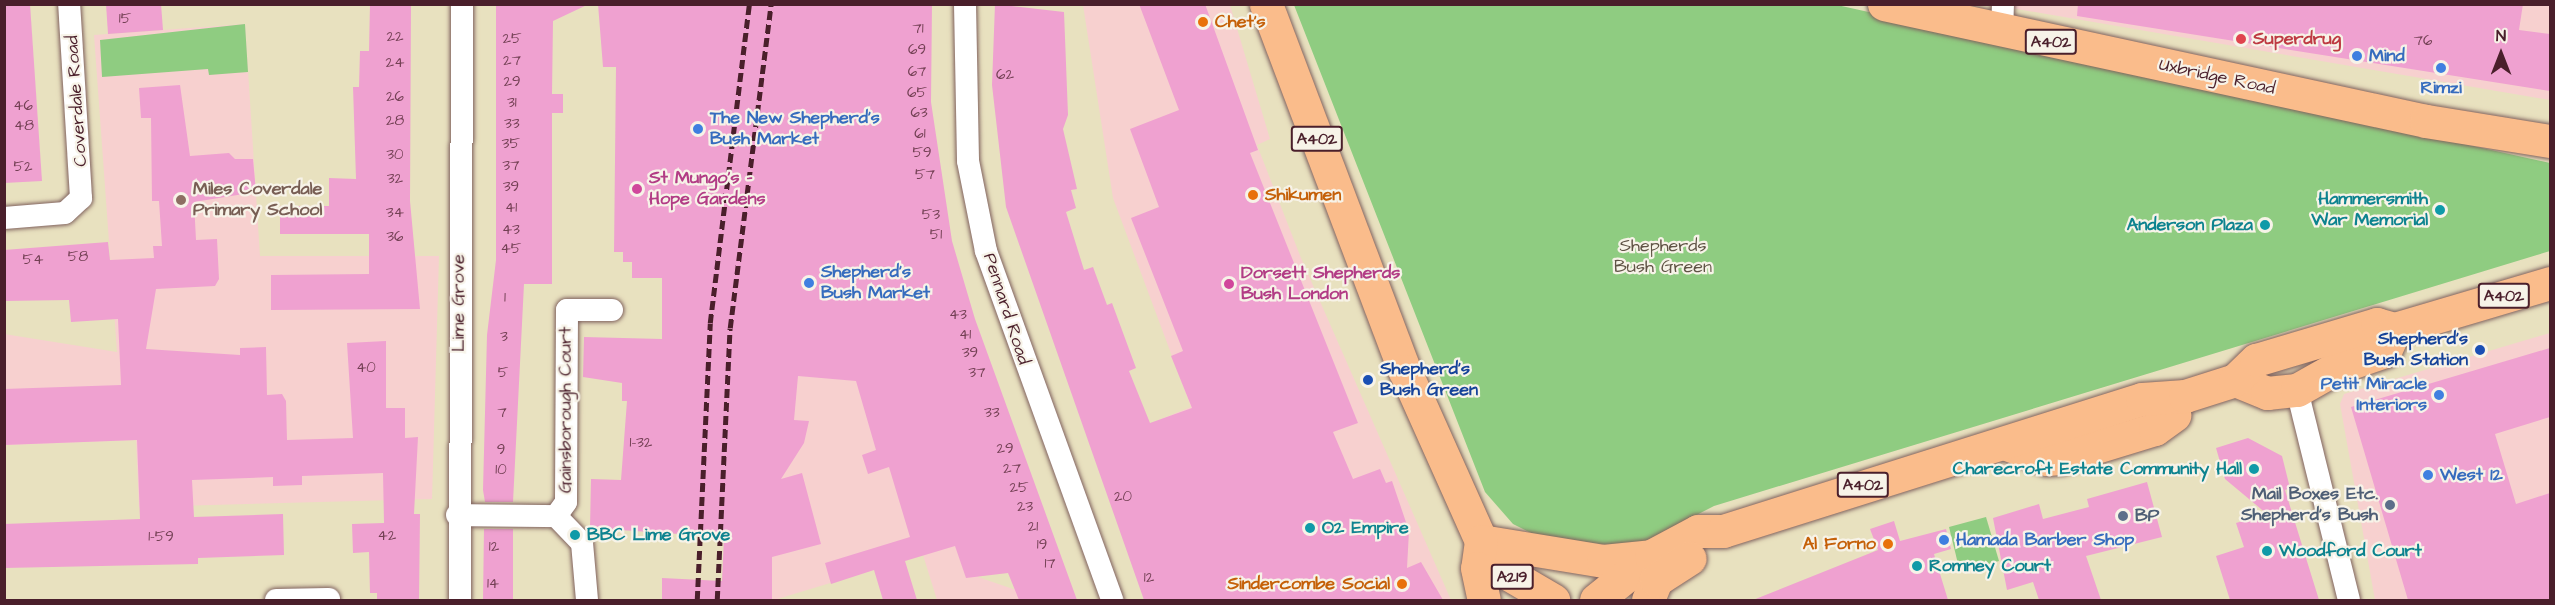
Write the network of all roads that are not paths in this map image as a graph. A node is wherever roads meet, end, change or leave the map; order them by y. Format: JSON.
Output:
{"nodes":[{"id":1,"x":69,"y":4,"type":"edge"},
{"id":2,"x":462,"y":4,"type":"edge"},
{"id":3,"x":964,"y":4,"type":"edge"},
{"id":4,"x":1266,"y":4,"type":"edge"},
{"id":5,"x":1884,"y":4,"type":"edge"},
{"id":6,"x":2002,"y":18,"type":"edge"},
{"id":7,"x":2550,"y":141,"type":"edge"},
{"id":8,"x":4,"y":218,"type":"edge"},
{"id":9,"x":2550,"y":283,"type":"edge"},
{"id":10,"x":612,"y":310,"type":"dead end"},
{"id":11,"x":2395,"y":329,"type":"junction"},
{"id":12,"x":2235,"y":380,"type":"junction"},
{"id":13,"x":2297,"y":390,"type":"junction"},
{"id":14,"x":2174,"y":415,"type":"dead end"},
{"id":15,"x":2004,"y":443,"type":"junction"},
{"id":16,"x":457,"y":515,"type":"junction"},
{"id":17,"x":556,"y":516,"type":"junction"},
{"id":18,"x":1723,"y":531,"type":"junction"},
{"id":19,"x":1481,"y":541,"type":"junction"},
{"id":20,"x":1651,"y":556,"type":"junction"},
{"id":21,"x":329,"y":599,"type":"edge"},
{"id":22,"x":276,"y":600,"type":"edge"},
{"id":23,"x":460,"y":600,"type":"edge"},
{"id":24,"x":587,"y":600,"type":"edge"},
{"id":25,"x":1112,"y":600,"type":"edge"},
{"id":26,"x":1484,"y":600,"type":"edge"},
{"id":27,"x":1553,"y":600,"type":"edge"},
{"id":28,"x":1596,"y":600,"type":"edge"},
{"id":29,"x":1648,"y":600,"type":"edge"},
{"id":30,"x":2349,"y":600,"type":"edge"}],
"edges":[{"from":1,"to":8,"type":"street","name":"Coverdale Road"},
{"from":2,"to":16,"type":"street","name":"Lime Grove"},
{"from":3,"to":25,"type":"street","name":"Pennard Road"},
{"from":4,"to":19,"type":"main road","number":"A402"},
{"from":5,"to":6,"type":"main road","name":"Uxbridge Road","number":"A402"},
{"from":6,"to":7,"type":"main road","name":"Uxbridge Road","number":"A402"},
{"from":9,"to":11,"type":"main road","number":"A402"},
{"from":10,"to":17,"type":"street","name":"Gainsborough Court"},
{"from":11,"to":12,"type":"main road","number":"A402"},
{"from":11,"to":13,"type":"main road"},
{"from":12,"to":13,"type":"main road"},
{"from":12,"to":15,"type":"main road","number":"A402"},
{"from":13,"to":30,"type":"street"},
{"from":14,"to":15,"type":"main road"},
{"from":15,"to":18,"type":"main road","number":"A402"},
{"from":16,"to":17,"type":"street","name":"Gainsborough Court"},
{"from":16,"to":23,"type":"street","name":"Lime Grove"},
{"from":17,"to":24,"type":"street","name":"Gainsborough Court"},
{"from":18,"to":20,"type":"main road","number":"A402"},
{"from":18,"to":29,"type":"main road"},
{"from":19,"to":20,"type":"main road","number":"A402"},
{"from":19,"to":26,"type":"main road"},
{"from":19,"to":27,"type":"main road","number":"A219"},
{"from":20,"to":28,"type":"main road","number":"A402"},
{"from":21,"to":22,"type":"street"}]}
